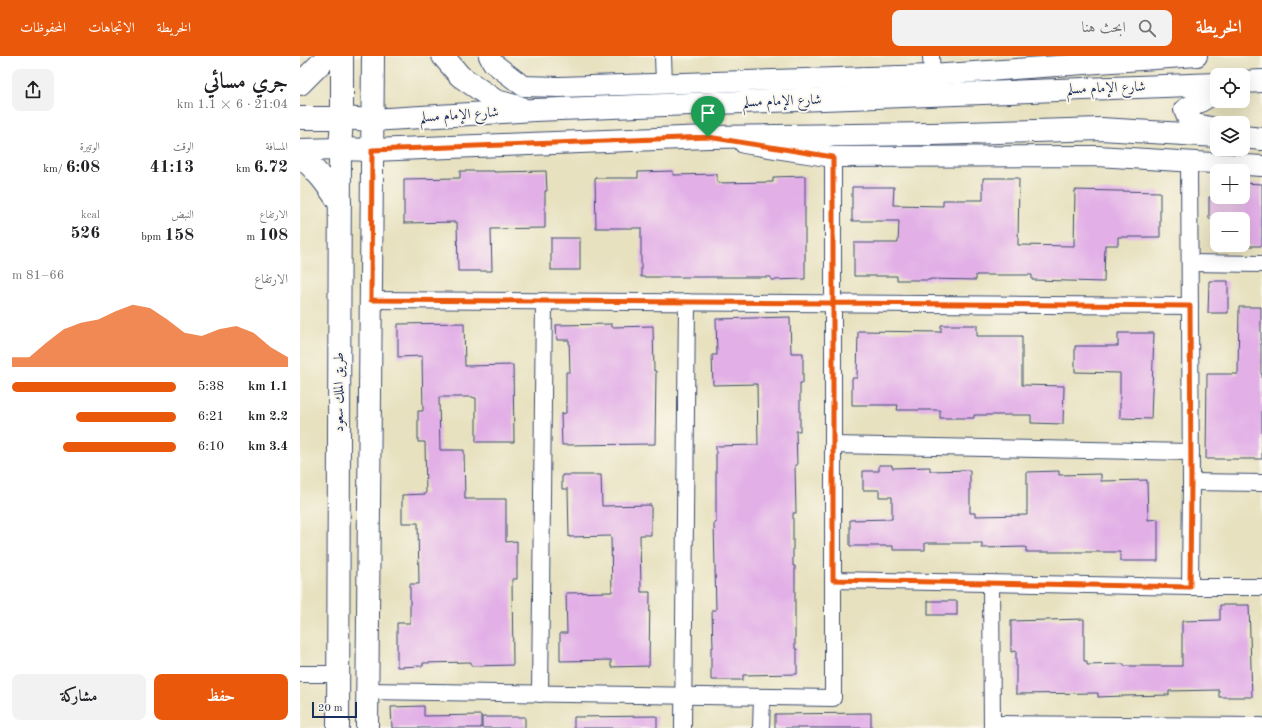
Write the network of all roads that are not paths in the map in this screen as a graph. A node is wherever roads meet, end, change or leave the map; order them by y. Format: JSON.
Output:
{"nodes":[{"id":1,"x":328,"y":56,"type":"edge"},
{"id":2,"x":342,"y":56,"type":"edge"},
{"id":3,"x":373,"y":56,"type":"edge"},
{"id":4,"x":443,"y":56,"type":"edge"},
{"id":5,"x":489,"y":56,"type":"edge"},
{"id":6,"x":663,"y":56,"type":"edge"},
{"id":7,"x":1197,"y":56,"type":"edge"},
{"id":8,"x":1100,"y":59,"type":"edge"},
{"id":9,"x":1080,"y":60,"type":"edge"},
{"id":10,"x":932,"y":65,"type":"edge"},
{"id":11,"x":1262,"y":81,"type":"edge"},
{"id":12,"x":1250,"y":82,"type":"edge"},
{"id":13,"x":664,"y":83,"type":"junction"},
{"id":14,"x":300,"y":84,"type":"edge"},
{"id":15,"x":1210,"y":84,"type":"edge"},
{"id":16,"x":1210,"y":95,"type":"edge"},
{"id":17,"x":534,"y":110,"type":"junction"},
{"id":18,"x":300,"y":118,"type":"edge"},
{"id":19,"x":342,"y":118,"type":"junction"},
{"id":20,"x":372,"y":120,"type":"junction"},
{"id":21,"x":1210,"y":128,"type":"edge"},
{"id":22,"x":1210,"y":136,"type":"edge"},
{"id":23,"x":708,"y":137,"type":"junction"},
{"id":24,"x":340,"y":149,"type":"junction"},
{"id":25,"x":300,"y":150,"type":"edge"},
{"id":26,"x":372,"y":150,"type":"junction"},
{"id":27,"x":300,"y":156,"type":"edge"},
{"id":28,"x":833,"y":157,"type":"junction"},
{"id":29,"x":1189,"y":162,"type":"junction"},
{"id":30,"x":1262,"y":166,"type":"edge"},
{"id":31,"x":340,"y":204,"type":"junction"},
{"id":32,"x":1190,"y":263,"type":"junction"},
{"id":33,"x":1262,"y":264,"type":"edge"},
{"id":34,"x":371,"y":300,"type":"junction"},
{"id":35,"x":544,"y":301,"type":"junction"},
{"id":36,"x":687,"y":302,"type":"junction"},
{"id":37,"x":833,"y":303,"type":"junction"},
{"id":38,"x":1190,"y":306,"type":"junction"},
{"id":39,"x":833,"y":445,"type":"junction"},
{"id":40,"x":1191,"y":452,"type":"junction"},
{"id":41,"x":1191,"y":482,"type":"junction"},
{"id":42,"x":1262,"y":483,"type":"edge"},
{"id":43,"x":833,"y":580,"type":"junction"},
{"id":44,"x":991,"y":583,"type":"junction"},
{"id":45,"x":1190,"y":587,"type":"junction"},
{"id":46,"x":1262,"y":587,"type":"edge"},
{"id":47,"x":300,"y":674,"type":"edge"},
{"id":48,"x":338,"y":674,"type":"junction"},
{"id":49,"x":367,"y":691,"type":"junction"},
{"id":50,"x":540,"y":694,"type":"junction"},
{"id":51,"x":683,"y":696,"type":"junction"},
{"id":52,"x":762,"y":697,"type":"junction"},
{"id":53,"x":992,"y":726,"type":"edge"},
{"id":54,"x":1262,"y":726,"type":"edge"},
{"id":55,"x":1138,"y":727,"type":"edge"},
{"id":56,"x":338,"y":728,"type":"edge"},
{"id":57,"x":367,"y":728,"type":"edge"},
{"id":58,"x":683,"y":728,"type":"edge"},
{"id":59,"x":761,"y":728,"type":"edge"}],
"edges":[{"from":1,"to":14,"type":"main road"},
{"from":2,"to":19,"type":"main road","name":"طريق الملك سعود"},
{"from":3,"to":20,"type":"main road"},
{"from":4,"to":17,"type":"main road"},
{"from":5,"to":13,"type":"street"},
{"from":6,"to":13,"type":"street"},
{"from":7,"to":8,"type":"street"},
{"from":8,"to":9,"type":"street"},
{"from":9,"to":10,"type":"street"},
{"from":10,"to":13,"type":"street"},
{"from":11,"to":12,"type":"main road"},
{"from":15,"to":17,"type":"main road","name":"شارع الإمام مسلم"},
{"from":16,"to":21,"type":"main road"},
{"from":17,"to":20,"type":"main road","name":"شارع الإمام مسلم"},
{"from":18,"to":19,"type":"main road","name":"شارع الإمام مسلم"},
{"from":19,"to":20,"type":"main road","name":"شارع الإمام مسلم"},
{"from":19,"to":24,"type":"main road","name":"طريق الملك سعود"},
{"from":20,"to":26,"type":"main road"},
{"from":22,"to":23,"type":"main road"},
{"from":23,"to":26,"type":"main road"},
{"from":23,"to":28,"type":"street"},
{"from":24,"to":25,"type":"main road"},
{"from":24,"to":26,"type":"main road"},
{"from":24,"to":31,"type":"main road","name":"طريق الملك سعود"},
{"from":26,"to":34,"type":"main road"},
{"from":27,"to":31,"type":"main road"},
{"from":28,"to":29,"type":"street"},
{"from":28,"to":37,"type":"street"},
{"from":29,"to":30,"type":"street"},
{"from":29,"to":32,"type":"street"},
{"from":31,"to":48,"type":"main road","name":"طريق الملك سعود"},
{"from":32,"to":33,"type":"street"},
{"from":32,"to":38,"type":"street"},
{"from":34,"to":35,"type":"street"},
{"from":34,"to":49,"type":"main road"},
{"from":35,"to":36,"type":"street"},
{"from":35,"to":50,"type":"street"},
{"from":36,"to":37,"type":"street"},
{"from":36,"to":51,"type":"street"},
{"from":37,"to":38,"type":"street"},
{"from":37,"to":39,"type":"street"},
{"from":38,"to":40,"type":"street"},
{"from":39,"to":40,"type":"street"},
{"from":39,"to":43,"type":"street"},
{"from":40,"to":41,"type":"street"},
{"from":41,"to":42,"type":"street"},
{"from":41,"to":45,"type":"street"},
{"from":43,"to":44,"type":"street"},
{"from":43,"to":52,"type":"street"},
{"from":44,"to":45,"type":"street"},
{"from":44,"to":53,"type":"street"},
{"from":45,"to":46,"type":"street"},
{"from":47,"to":48,"type":"street"},
{"from":48,"to":56,"type":"main road","name":"طريق الملك سعود"},
{"from":49,"to":50,"type":"street"},
{"from":49,"to":57,"type":"main road"},
{"from":50,"to":51,"type":"street"},
{"from":51,"to":52,"type":"street"},
{"from":51,"to":58,"type":"street"},
{"from":52,"to":59,"type":"street"},
{"from":53,"to":55,"type":"street"},
{"from":54,"to":55,"type":"street"}]}
